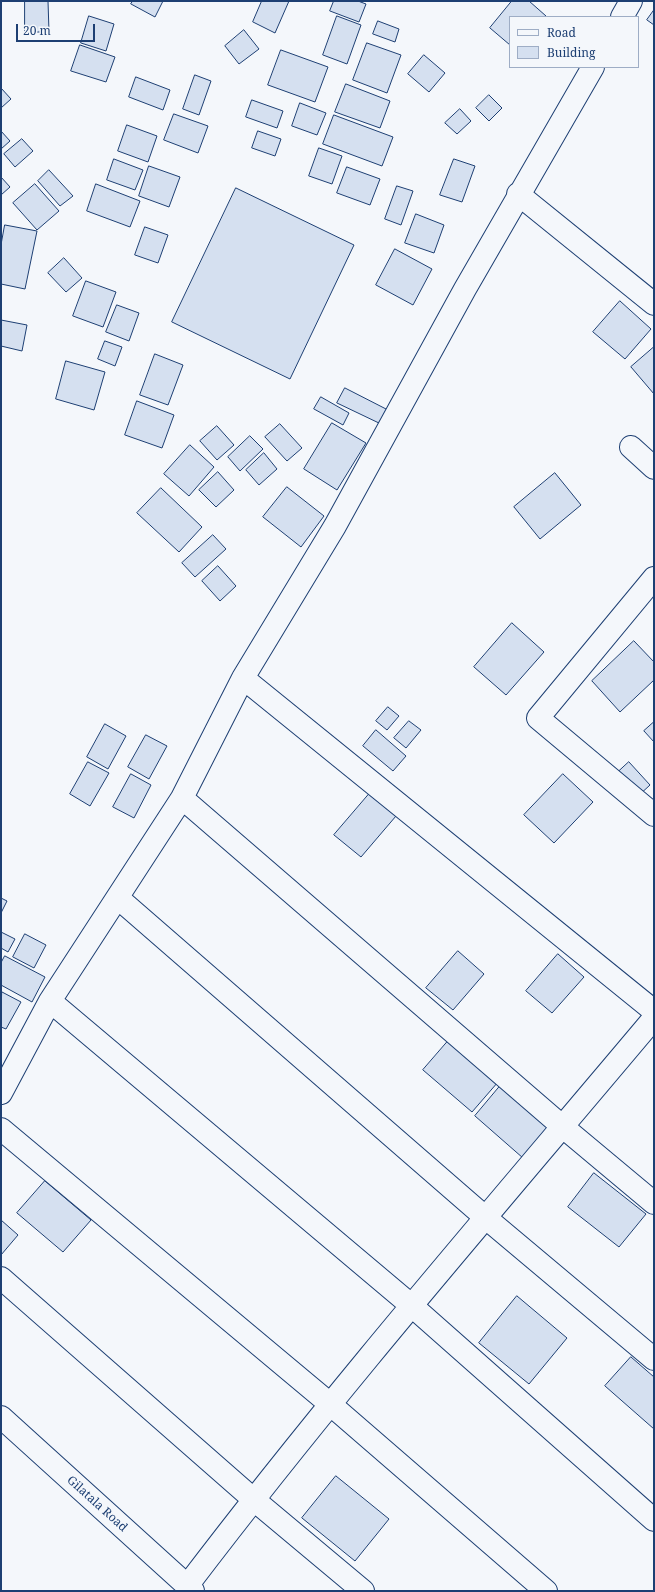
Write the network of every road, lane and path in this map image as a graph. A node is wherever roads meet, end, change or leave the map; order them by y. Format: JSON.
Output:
{"nodes":[{"id":1,"x":631,"y":1,"type":"edge"},
{"id":2,"x":623,"y":16,"type":"edge"},
{"id":3,"x":592,"y":68,"type":"edge"},
{"id":4,"x":518,"y":194,"type":"junction"},
{"id":5,"x":654,"y":304,"type":"edge"},
{"id":6,"x":631,"y":447,"type":"dead end"},
{"id":7,"x":654,"y":468,"type":"edge"},
{"id":8,"x":654,"y":578,"type":"edge"},
{"id":9,"x":243,"y":678,"type":"junction"},
{"id":10,"x":182,"y":798,"type":"junction"},
{"id":11,"x":654,"y":815,"type":"edge"},
{"id":12,"x":118,"y":898,"type":"junction"},
{"id":13,"x":50,"y":1001,"type":"junction"},
{"id":14,"x":654,"y":1011,"type":"edge"},
{"id":15,"x":654,"y":1018,"type":"edge"},
{"id":16,"x":1,"y":1093,"type":"edge"},
{"id":17,"x":563,"y":1127,"type":"junction"},
{"id":18,"x":1,"y":1129,"type":"edge"},
{"id":19,"x":654,"y":1203,"type":"edge"},
{"id":20,"x":486,"y":1218,"type":"junction"},
{"id":21,"x":1,"y":1278,"type":"edge"},
{"id":22,"x":412,"y":1306,"type":"junction"},
{"id":23,"x":654,"y":1359,"type":"edge"},
{"id":24,"x":330,"y":1404,"type":"junction"},
{"id":25,"x":1,"y":1417,"type":"edge"},
{"id":26,"x":253,"y":1499,"type":"junction"},
{"id":27,"x":654,"y":1520,"type":"edge"},
{"id":28,"x":190,"y":1588,"type":"edge"},
{"id":29,"x":364,"y":1591,"type":"edge"},
{"id":30,"x":546,"y":1591,"type":"edge"}],
"edges":[{"from":1,"to":2,"type":"street"},
{"from":3,"to":4,"type":"street"},
{"from":4,"to":5,"type":"street"},
{"from":4,"to":9,"type":"street"},
{"from":6,"to":7,"type":"street"},
{"from":8,"to":11,"type":"street"},
{"from":9,"to":10,"type":"street"},
{"from":9,"to":14,"type":"street"},
{"from":10,"to":12,"type":"street"},
{"from":10,"to":17,"type":"street"},
{"from":12,"to":13,"type":"street"},
{"from":12,"to":20,"type":"street"},
{"from":13,"to":16,"type":"street"},
{"from":13,"to":22,"type":"street"},
{"from":15,"to":17,"type":"street"},
{"from":17,"to":19,"type":"street"},
{"from":17,"to":20,"type":"street"},
{"from":18,"to":24,"type":"street"},
{"from":20,"to":22,"type":"street"},
{"from":20,"to":23,"type":"street"},
{"from":21,"to":26,"type":"street"},
{"from":22,"to":24,"type":"street"},
{"from":22,"to":27,"type":"street"},
{"from":24,"to":26,"type":"street"},
{"from":24,"to":30,"type":"street"},
{"from":25,"to":28,"type":"street","name":"Gilatala Road"},
{"from":26,"to":28,"type":"street"},
{"from":26,"to":29,"type":"street"}]}
